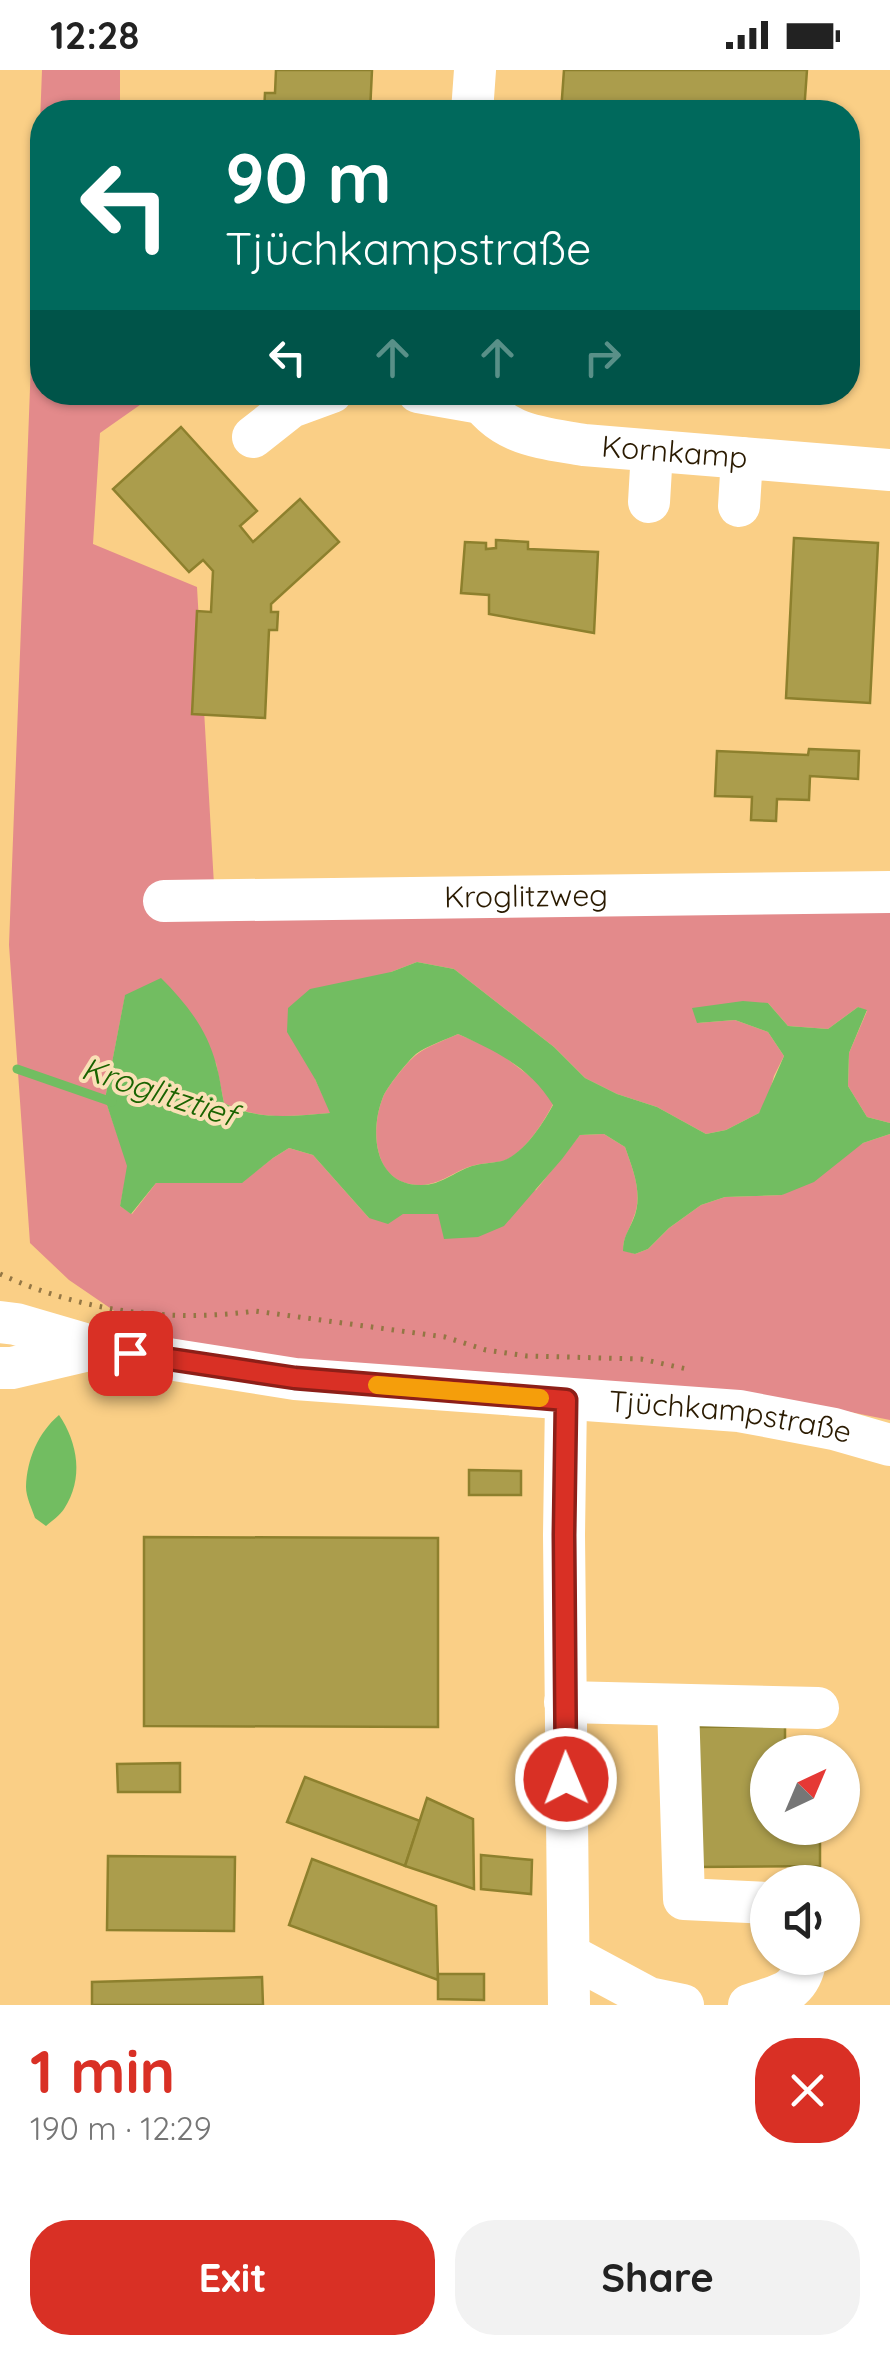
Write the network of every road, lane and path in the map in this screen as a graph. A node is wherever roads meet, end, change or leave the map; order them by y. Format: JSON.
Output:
{"nodes":[{"id":1,"x":474,"y":70,"type":"edge"},
{"id":2,"x":473,"y":100,"type":"edge"},
{"id":3,"x":296,"y":405,"type":"edge"},
{"id":4,"x":485,"y":405,"type":"edge"},
{"id":5,"x":253,"y":436,"type":"dead end"},
{"id":6,"x":652,"y":451,"type":"junction"},
{"id":7,"x":742,"y":458,"type":"junction"},
{"id":8,"x":890,"y":470,"type":"edge"},
{"id":9,"x":649,"y":502,"type":"dead end"},
{"id":10,"x":739,"y":506,"type":"dead end"},
{"id":11,"x":890,"y":892,"type":"edge"},
{"id":12,"x":164,"y":900,"type":"dead end"},
{"id":13,"x":0,"y":1274,"type":"edge"},
{"id":14,"x":0,"y":1322,"type":"edge"},
{"id":15,"x":98,"y":1348,"type":"junction"},
{"id":16,"x":641,"y":1359,"type":"junction"},
{"id":17,"x":0,"y":1368,"type":"edge"},
{"id":18,"x":691,"y":1370,"type":"dead end"},
{"id":19,"x":566,"y":1400,"type":"junction"},
{"id":20,"x":638,"y":1402,"type":"junction"},
{"id":21,"x":890,"y":1445,"type":"edge"},
{"id":22,"x":565,"y":1702,"type":"junction"},
{"id":23,"x":678,"y":1704,"type":"junction"},
{"id":24,"x":818,"y":1708,"type":"dead end"},
{"id":25,"x":750,"y":1902,"type":"edge"},
{"id":26,"x":568,"y":1956,"type":"junction"},
{"id":27,"x":802,"y":1975,"type":"edge"},
{"id":28,"x":569,"y":2005,"type":"edge"},
{"id":29,"x":683,"y":2005,"type":"edge"},
{"id":30,"x":749,"y":2005,"type":"edge"}],
"edges":[{"from":1,"to":2,"type":"street"},
{"from":3,"to":5,"type":"street"},
{"from":4,"to":6,"type":"street","name":"Kornkamp"},
{"from":6,"to":7,"type":"street","name":"Kornkamp"},
{"from":6,"to":9,"type":"street"},
{"from":7,"to":8,"type":"street","name":"Kornkamp"},
{"from":7,"to":10,"type":"street"},
{"from":11,"to":12,"type":"street","name":"Kroglitzweg"},
{"from":13,"to":16,"type":"path"},
{"from":14,"to":15,"type":"street","name":"Tjüchkampstraße"},
{"from":15,"to":17,"type":"street","name":"Tjüchkampstraße"},
{"from":15,"to":19,"type":"street","name":"Tjüchkampstraße"},
{"from":16,"to":18,"type":"path"},
{"from":16,"to":20,"type":"path"},
{"from":19,"to":20,"type":"street","name":"Tjüchkampstraße"},
{"from":19,"to":22,"type":"street","name":"Tjüchkampstraße"},
{"from":20,"to":21,"type":"street","name":"Tjüchkampstraße"},
{"from":22,"to":23,"type":"street"},
{"from":22,"to":26,"type":"street","name":"Tjüchkampstraße"},
{"from":23,"to":24,"type":"street"},
{"from":23,"to":25,"type":"street"},
{"from":26,"to":28,"type":"street","name":"Tjüchkampstraße"},
{"from":26,"to":29,"type":"street"},
{"from":27,"to":30,"type":"street"}]}
